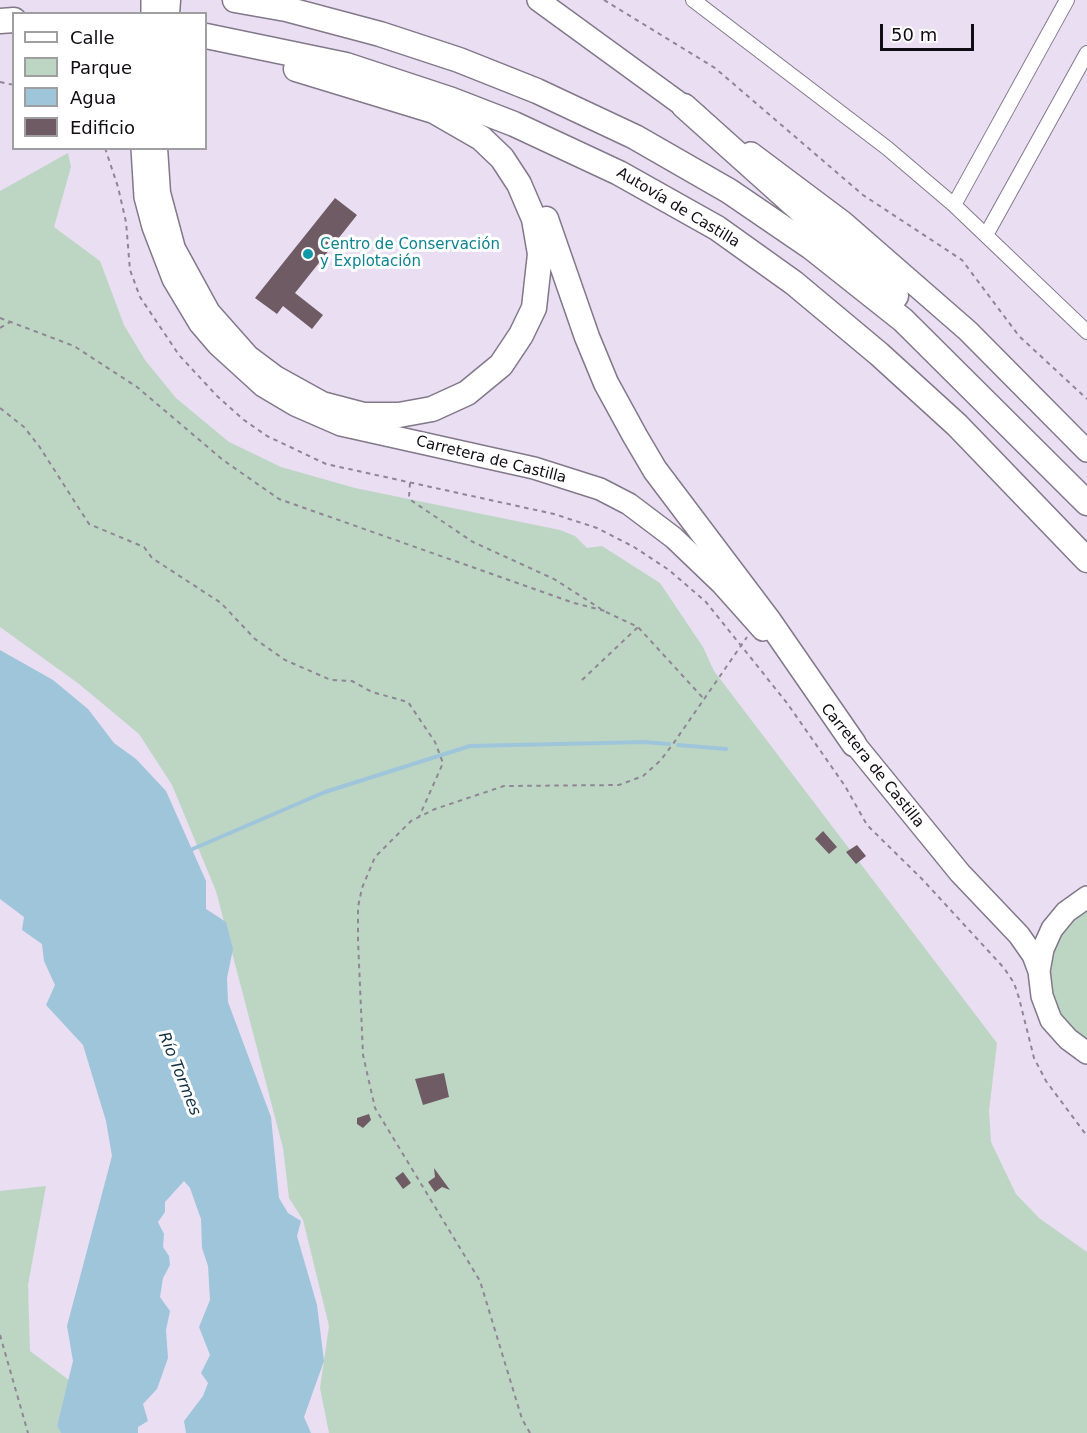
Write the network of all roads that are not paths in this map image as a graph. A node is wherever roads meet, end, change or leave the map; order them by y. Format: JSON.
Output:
{"nodes":[{"id":1,"x":236,"y":0,"type":"edge"},
{"id":2,"x":538,"y":0,"type":"edge"},
{"id":3,"x":693,"y":0,"type":"edge"},
{"id":4,"x":1067,"y":0,"type":"edge"},
{"id":5,"x":207,"y":36,"type":"edge"},
{"id":6,"x":207,"y":49,"type":"edge"},
{"id":7,"x":1087,"y":53,"type":"edge"},
{"id":8,"x":244,"y":55,"type":"junction"},
{"id":9,"x":684,"y":106,"type":"junction"},
{"id":10,"x":142,"y":150,"type":"edge"},
{"id":11,"x":155,"y":150,"type":"edge"},
{"id":12,"x":954,"y":205,"type":"junction"},
{"id":13,"x":986,"y":235,"type":"junction"},
{"id":14,"x":1087,"y":332,"type":"edge"},
{"id":15,"x":1087,"y":451,"type":"edge"},
{"id":16,"x":1044,"y":460,"type":"junction"},
{"id":17,"x":1087,"y":503,"type":"edge"},
{"id":18,"x":1087,"y":560,"type":"edge"},
{"id":19,"x":854,"y":744,"type":"junction"},
{"id":20,"x":1087,"y":897,"type":"edge"},
{"id":21,"x":1039,"y":971,"type":"junction"},
{"id":22,"x":1087,"y":1053,"type":"edge"}],
"edges":[{"from":1,"to":16,"type":"highway"},
{"from":2,"to":9,"type":"highway"},
{"from":3,"to":12,"type":"street"},
{"from":4,"to":12,"type":"street"},
{"from":5,"to":18,"type":"highway","name":"Autovía de Castilla"},
{"from":6,"to":8,"type":"highway"},
{"from":7,"to":13,"type":"street"},
{"from":8,"to":11,"type":"highway"},
{"from":8,"to":19,"type":"highway"},
{"from":9,"to":15,"type":"highway"},
{"from":9,"to":16,"type":"highway"},
{"from":10,"to":19,"type":"highway","name":"Carretera de Castilla"},
{"from":12,"to":13,"type":"street"},
{"from":13,"to":14,"type":"street"},
{"from":16,"to":17,"type":"highway"},
{"from":19,"to":21,"type":"highway","name":"Carretera de Castilla"},
{"from":20,"to":21,"type":"highway"},
{"from":21,"to":22,"type":"highway"}]}
